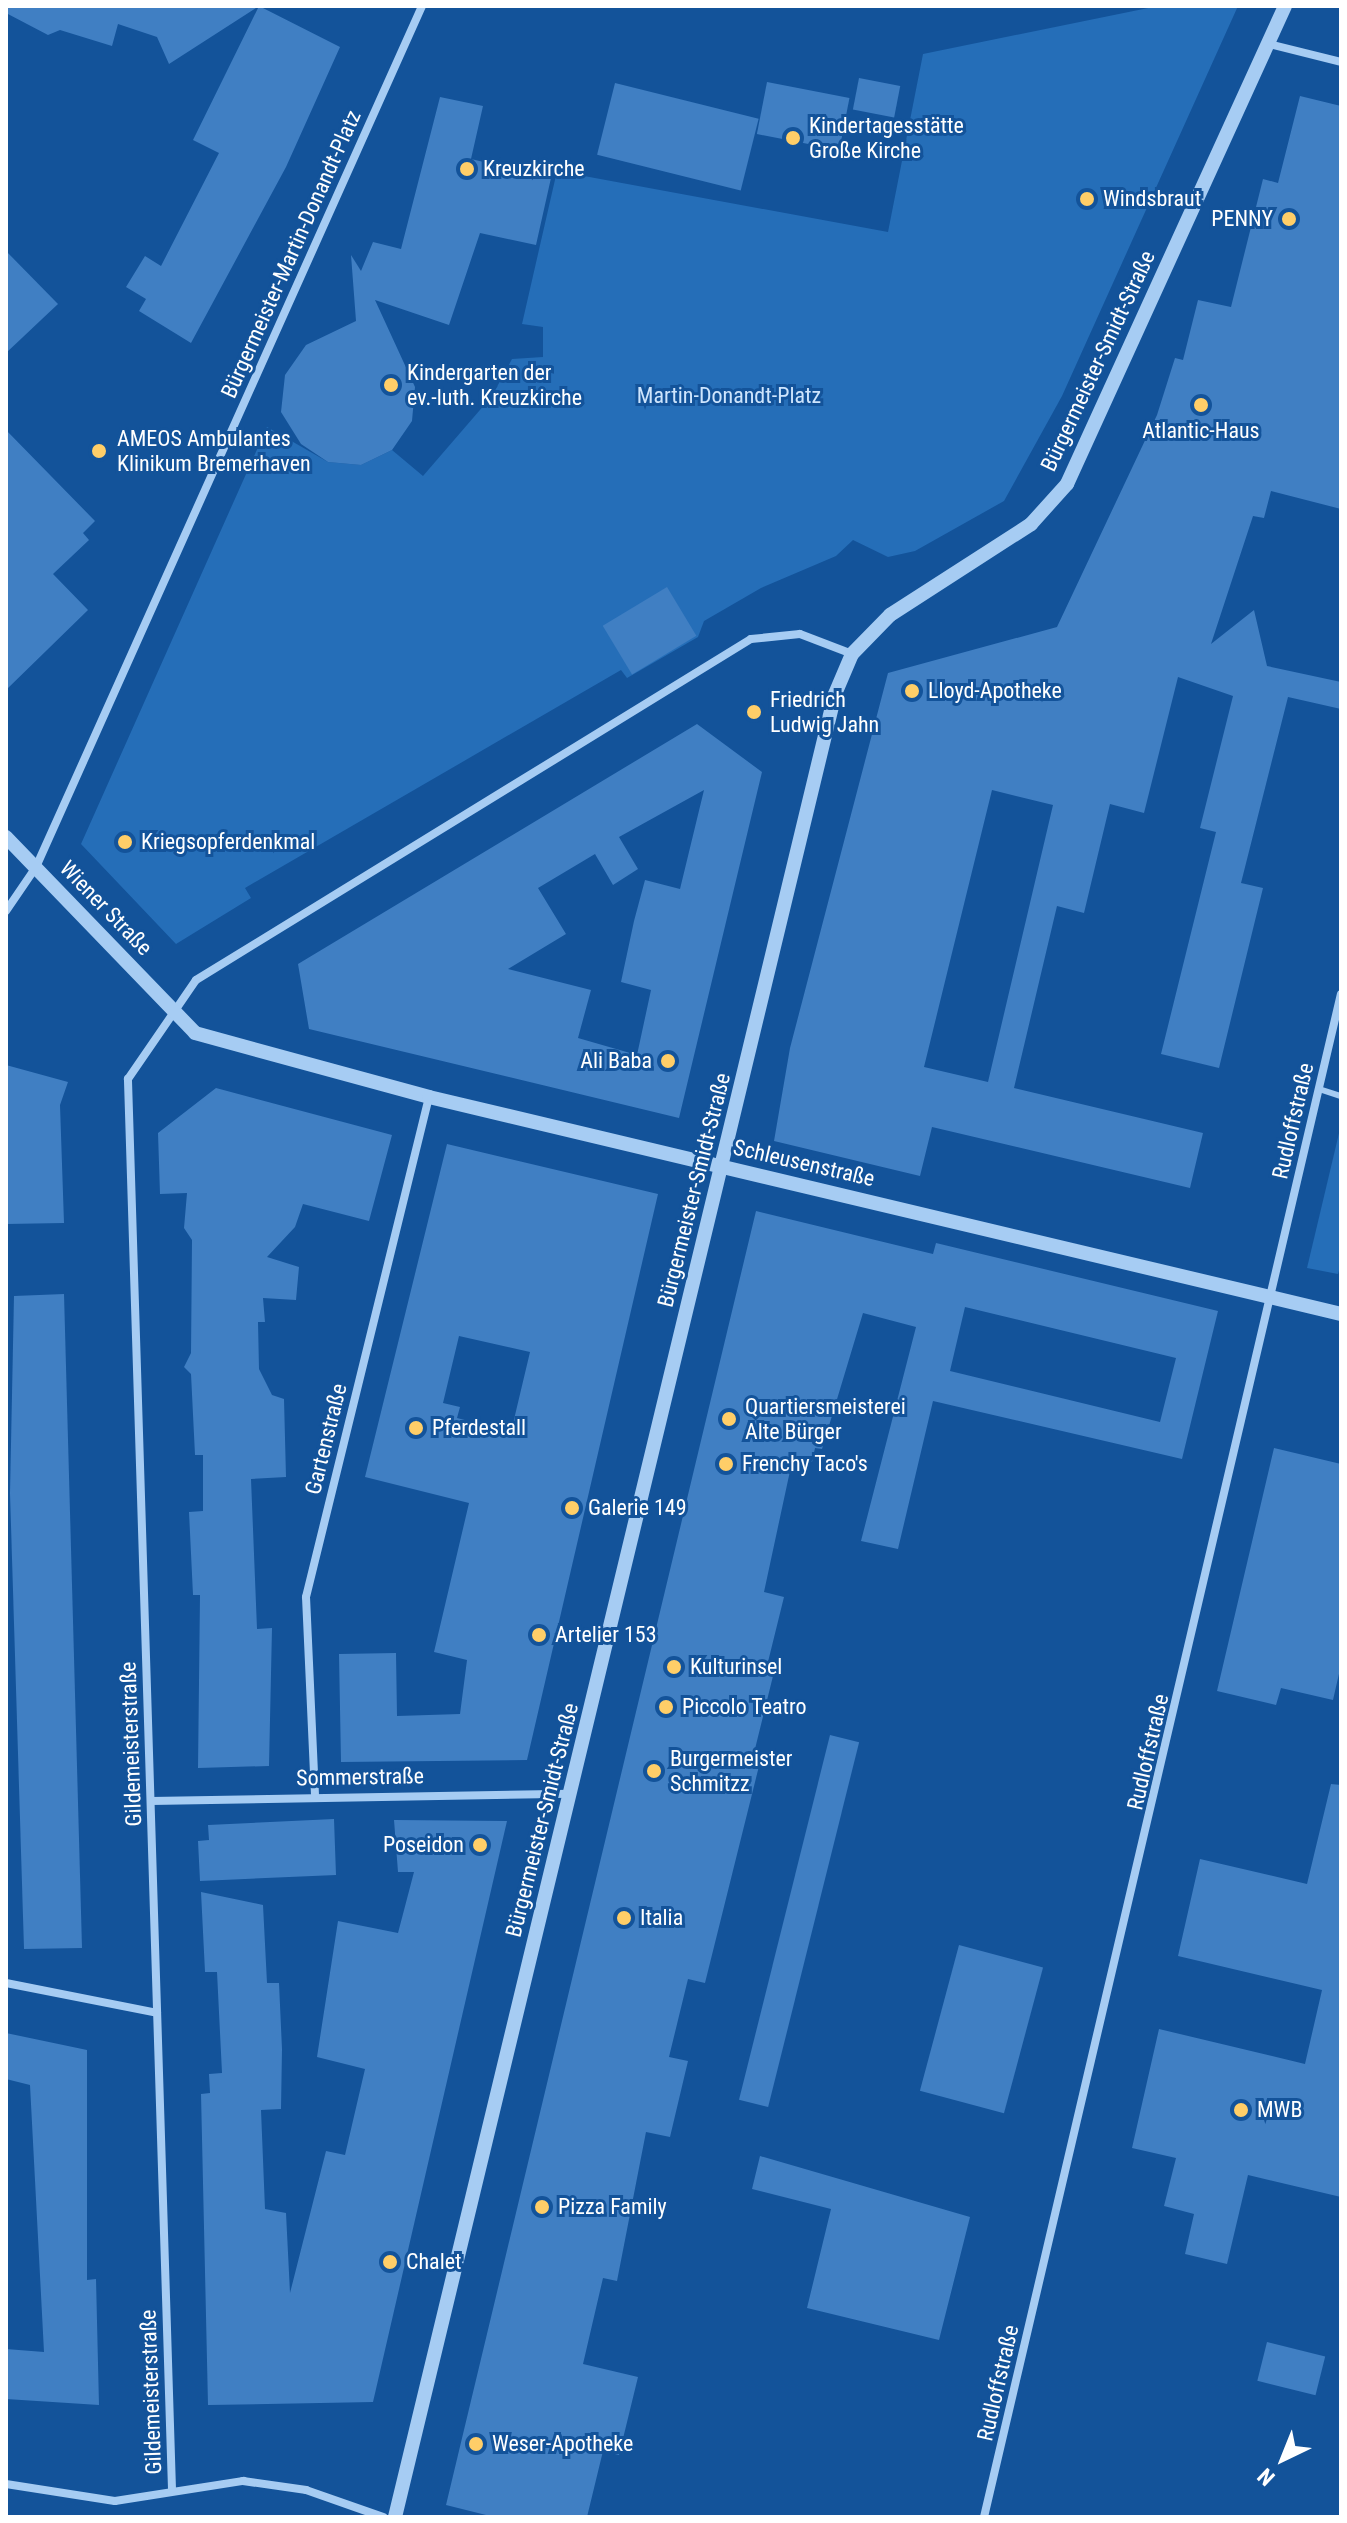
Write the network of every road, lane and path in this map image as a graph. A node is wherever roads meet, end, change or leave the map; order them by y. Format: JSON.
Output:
{"nodes":[{"id":1,"x":422,"y":6,"type":"edge"},
{"id":2,"x":1285,"y":6,"type":"edge"},
{"id":3,"x":1269,"y":44,"type":"junction"},
{"id":4,"x":1341,"y":62,"type":"edge"},
{"id":5,"x":852,"y":654,"type":"junction"},
{"id":6,"x":6,"y":837,"type":"edge"},
{"id":7,"x":36,"y":867,"type":"junction"},
{"id":8,"x":6,"y":911,"type":"edge"},
{"id":9,"x":1341,"y":994,"type":"edge"},
{"id":10,"x":173,"y":1011,"type":"junction"},
{"id":11,"x":1319,"y":1089,"type":"junction"},
{"id":12,"x":1341,"y":1096,"type":"edge"},
{"id":13,"x":429,"y":1097,"type":"junction"},
{"id":14,"x":723,"y":1166,"type":"junction"},
{"id":15,"x":1270,"y":1297,"type":"junction"},
{"id":16,"x":1341,"y":1314,"type":"edge"},
{"id":17,"x":571,"y":1794,"type":"junction"},
{"id":18,"x":315,"y":1795,"type":"junction"},
{"id":19,"x":151,"y":1801,"type":"junction"},
{"id":20,"x":6,"y":1983,"type":"edge"},
{"id":21,"x":157,"y":2013,"type":"junction"},
{"id":22,"x":6,"y":2484,"type":"edge"},
{"id":23,"x":172,"y":2489,"type":"junction"},
{"id":24,"x":383,"y":2517,"type":"edge"},
{"id":25,"x":395,"y":2517,"type":"edge"},
{"id":26,"x":984,"y":2517,"type":"edge"}],
"edges":[{"from":1,"to":7,"type":"street","name":"Bürgermeister-Martin-Donandt-Platz"},
{"from":2,"to":3,"type":"street","name":"Bürgermeister-Smidt-Straße"},
{"from":3,"to":4,"type":"street"},
{"from":3,"to":5,"type":"street","name":"Bürgermeister-Smidt-Straße"},
{"from":5,"to":10,"type":"street"},
{"from":5,"to":14,"type":"street","name":"Bürgermeister-Smidt-Straße"},
{"from":6,"to":7,"type":"street","name":"Wiener Straße"},
{"from":7,"to":8,"type":"street","name":"Bürgermeister-Martin-Donandt-Platz"},
{"from":7,"to":10,"type":"street","name":"Wiener Straße"},
{"from":9,"to":11,"type":"street","name":"Rudloffstraße"},
{"from":10,"to":13,"type":"street","name":"Schleusenstraße"},
{"from":10,"to":19,"type":"street","name":"Gildemeisterstraße"},
{"from":11,"to":12,"type":"lane"},
{"from":11,"to":15,"type":"street","name":"Rudloffstraße"},
{"from":13,"to":14,"type":"street","name":"Schleusenstraße"},
{"from":13,"to":18,"type":"street","name":"Gartenstraße"},
{"from":14,"to":15,"type":"street","name":"Schleusenstraße"},
{"from":14,"to":17,"type":"street","name":"Bürgermeister-Smidt-Straße"},
{"from":15,"to":16,"type":"street","name":"Schleusenstraße"},
{"from":15,"to":26,"type":"street","name":"Rudloffstraße"},
{"from":17,"to":18,"type":"street","name":"Sommerstraße"},
{"from":17,"to":25,"type":"street","name":"Bürgermeister-Smidt-Straße"},
{"from":18,"to":19,"type":"street","name":"Sommerstraße"},
{"from":19,"to":21,"type":"street","name":"Gildemeisterstraße"},
{"from":20,"to":21,"type":"street"},
{"from":21,"to":23,"type":"street","name":"Gildemeisterstraße"},
{"from":22,"to":23,"type":"street"},
{"from":23,"to":24,"type":"street"}]}
